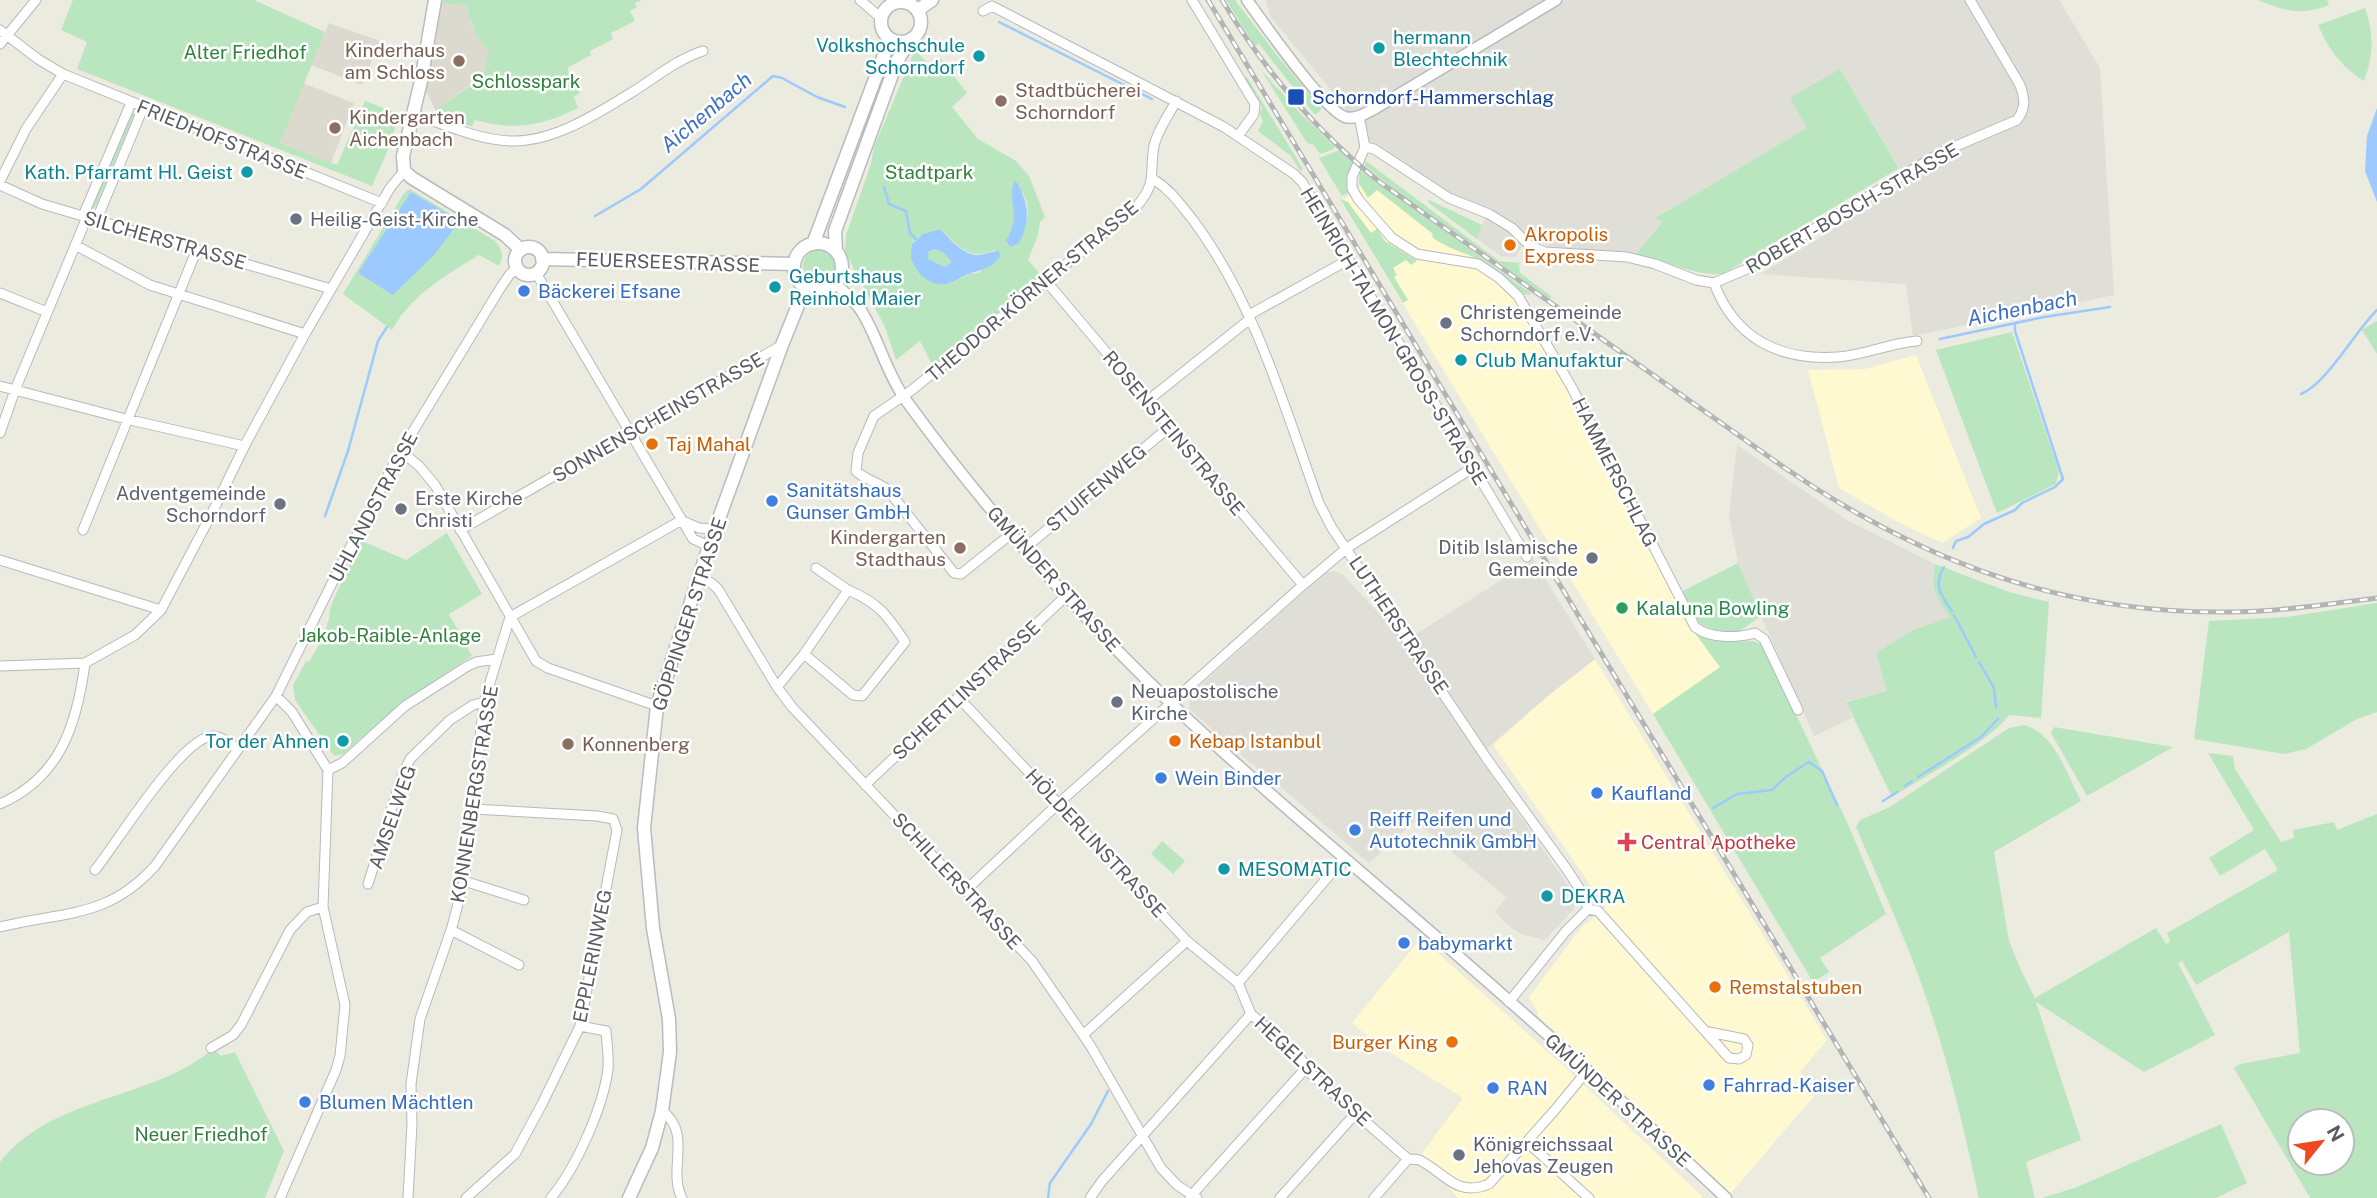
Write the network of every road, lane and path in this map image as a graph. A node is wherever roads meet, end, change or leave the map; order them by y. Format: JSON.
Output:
{"nodes":[{"id":1,"x":36,"y":0,"type":"edge"},
{"id":2,"x":435,"y":0,"type":"edge"},
{"id":3,"x":860,"y":0,"type":"edge"},
{"id":4,"x":932,"y":0,"type":"edge"},
{"id":5,"x":1192,"y":0,"type":"edge"},
{"id":6,"x":1247,"y":0,"type":"edge"},
{"id":7,"x":1556,"y":0,"type":"edge"},
{"id":8,"x":1970,"y":0,"type":"edge"},
{"id":9,"x":898,"y":1,"type":"edge"},
{"id":10,"x":918,"y":10,"type":"junction"},
{"id":11,"x":983,"y":11,"type":"dead end"},
{"id":12,"x":881,"y":18,"type":"junction"},
{"id":13,"x":2,"y":36,"type":"edge"},
{"id":14,"x":890,"y":39,"type":"junction"},
{"id":15,"x":910,"y":40,"type":"junction"},
{"id":16,"x":703,"y":51,"type":"dead end"},
{"id":17,"x":63,"y":74,"type":"junction"},
{"id":18,"x":1176,"y":102,"type":"junction"},
{"id":19,"x":131,"y":103,"type":"junction"},
{"id":20,"x":143,"y":107,"type":"junction"},
{"id":21,"x":413,"y":114,"type":"junction"},
{"id":22,"x":1359,"y":117,"type":"junction"},
{"id":23,"x":1238,"y":136,"type":"junction"},
{"id":24,"x":1365,"y":147,"type":"junction"},
{"id":25,"x":404,"y":171,"type":"junction"},
{"id":26,"x":1153,"y":179,"type":"junction"},
{"id":27,"x":0,"y":183,"type":"edge"},
{"id":28,"x":382,"y":203,"type":"junction"},
{"id":29,"x":89,"y":217,"type":"junction"},
{"id":30,"x":813,"y":244,"type":"junction"},
{"id":31,"x":75,"y":245,"type":"junction"},
{"id":32,"x":197,"y":249,"type":"junction"},
{"id":33,"x":521,"y":250,"type":"junction"},
{"id":34,"x":836,"y":251,"type":"junction"},
{"id":35,"x":542,"y":259,"type":"junction"},
{"id":36,"x":1348,"y":260,"type":"junction"},
{"id":37,"x":794,"y":264,"type":"junction"},
{"id":38,"x":517,"y":269,"type":"junction"},
{"id":39,"x":536,"y":273,"type":"junction"},
{"id":40,"x":1046,"y":281,"type":"junction"},
{"id":41,"x":1714,"y":283,"type":"junction"},
{"id":42,"x":836,"y":284,"type":"junction"},
{"id":43,"x":806,"y":288,"type":"junction"},
{"id":44,"x":331,"y":289,"type":"junction"},
{"id":45,"x":0,"y":293,"type":"edge"},
{"id":46,"x":179,"y":296,"type":"junction"},
{"id":47,"x":47,"y":312,"type":"junction"},
{"id":48,"x":1249,"y":317,"type":"junction"},
{"id":49,"x":305,"y":334,"type":"junction"},
{"id":50,"x":1917,"y":341,"type":"dead end"},
{"id":51,"x":782,"y":345,"type":"junction"},
{"id":52,"x":0,"y":386,"type":"edge"},
{"id":53,"x":15,"y":390,"type":"junction"},
{"id":54,"x":903,"y":396,"type":"junction"},
{"id":55,"x":1146,"y":402,"type":"junction"},
{"id":56,"x":126,"y":419,"type":"junction"},
{"id":57,"x":1168,"y":428,"type":"junction"},
{"id":58,"x":0,"y":433,"type":"edge"},
{"id":59,"x":631,"y":433,"type":"junction"},
{"id":60,"x":244,"y":446,"type":"junction"},
{"id":61,"x":401,"y":451,"type":"junction"},
{"id":62,"x":1474,"y":467,"type":"junction"},
{"id":63,"x":682,"y":520,"type":"junction"},
{"id":64,"x":716,"y":529,"type":"junction"},
{"id":65,"x":83,"y":530,"type":"dead end"},
{"id":66,"x":460,"y":530,"type":"junction"},
{"id":67,"x":1011,"y":534,"type":"junction"},
{"id":68,"x":709,"y":546,"type":"junction"},
{"id":69,"x":1347,"y":548,"type":"junction"},
{"id":70,"x":1024,"y":549,"type":"junction"},
{"id":71,"x":1527,"y":557,"type":"dead end"},
{"id":72,"x":0,"y":560,"type":"edge"},
{"id":73,"x":816,"y":568,"type":"dead end"},
{"id":74,"x":700,"y":579,"type":"junction"},
{"id":75,"x":1303,"y":585,"type":"junction"},
{"id":76,"x":848,"y":590,"type":"junction"},
{"id":77,"x":1066,"y":596,"type":"junction"},
{"id":78,"x":161,"y":610,"type":"junction"},
{"id":79,"x":510,"y":617,"type":"junction"},
{"id":80,"x":804,"y":654,"type":"junction"},
{"id":81,"x":498,"y":659,"type":"junction"},
{"id":82,"x":85,"y":663,"type":"junction"},
{"id":83,"x":0,"y":666,"type":"edge"},
{"id":84,"x":777,"y":687,"type":"junction"},
{"id":85,"x":276,"y":696,"type":"junction"},
{"id":86,"x":958,"y":697,"type":"junction"},
{"id":87,"x":484,"y":702,"type":"junction"},
{"id":88,"x":1170,"y":704,"type":"junction"},
{"id":89,"x":657,"y":706,"type":"junction"},
{"id":90,"x":1798,"y":710,"type":"dead end"},
{"id":91,"x":238,"y":749,"type":"junction"},
{"id":92,"x":328,"y":770,"type":"junction"},
{"id":93,"x":865,"y":785,"type":"junction"},
{"id":94,"x":1059,"y":803,"type":"junction"},
{"id":95,"x":0,"y":804,"type":"edge"},
{"id":96,"x":473,"y":809,"type":"junction"},
{"id":97,"x":1344,"y":858,"type":"junction"},
{"id":98,"x":95,"y":870,"type":"dead end"},
{"id":99,"x":464,"y":881,"type":"junction"},
{"id":100,"x":368,"y":884,"type":"dead end"},
{"id":101,"x":966,"y":890,"type":"junction"},
{"id":102,"x":524,"y":900,"type":"dead end"},
{"id":103,"x":323,"y":907,"type":"junction"},
{"id":104,"x":1588,"y":909,"type":"junction"},
{"id":105,"x":0,"y":927,"type":"edge"},
{"id":106,"x":451,"y":930,"type":"junction"},
{"id":107,"x":1187,"y":941,"type":"junction"},
{"id":108,"x":519,"y":965,"type":"dead end"},
{"id":109,"x":1238,"y":983,"type":"junction"},
{"id":110,"x":1509,"y":1002,"type":"junction"},
{"id":111,"x":1251,"y":1014,"type":"junction"},
{"id":112,"x":580,"y":1026,"type":"junction"},
{"id":113,"x":1709,"y":1032,"type":"dead end"},
{"id":114,"x":1083,"y":1035,"type":"junction"},
{"id":115,"x":211,"y":1048,"type":"dead end"},
{"id":116,"x":1306,"y":1068,"type":"junction"},
{"id":117,"x":1587,"y":1071,"type":"junction"},
{"id":118,"x":662,"y":1111,"type":"junction"},
{"id":119,"x":1356,"y":1113,"type":"junction"},
{"id":120,"x":1142,"y":1136,"type":"junction"},
{"id":121,"x":1527,"y":1142,"type":"junction"},
{"id":122,"x":1408,"y":1158,"type":"junction"},
{"id":123,"x":1469,"y":1196,"type":"edge"},
{"id":124,"x":1192,"y":1197,"type":"edge"},
{"id":125,"x":280,"y":1198,"type":"edge"},
{"id":126,"x":408,"y":1198,"type":"edge"},
{"id":127,"x":466,"y":1198,"type":"edge"},
{"id":128,"x":551,"y":1198,"type":"edge"},
{"id":129,"x":629,"y":1198,"type":"edge"},
{"id":130,"x":682,"y":1198,"type":"edge"},
{"id":131,"x":1090,"y":1198,"type":"edge"},
{"id":132,"x":1280,"y":1198,"type":"edge"},
{"id":133,"x":1374,"y":1198,"type":"edge"},
{"id":134,"x":1589,"y":1198,"type":"edge"},
{"id":135,"x":1726,"y":1198,"type":"edge"}],
"edges":[{"from":1,"to":13,"type":"street"},
{"from":2,"to":21,"type":"main road"},
{"from":3,"to":12,"type":"street"},
{"from":4,"to":10,"type":"main road"},
{"from":5,"to":23,"type":"street"},
{"from":6,"to":22,"type":"street"},
{"from":7,"to":22,"type":"street"},
{"from":8,"to":41,"type":"street","name":"ROBERT-BOSCH-STRASSE"},
{"from":9,"to":10,"type":"main road"},
{"from":9,"to":12,"type":"main road"},
{"from":10,"to":15,"type":"main road"},
{"from":11,"to":18,"type":"street","name":"HEINRICH-TALMON-GROSS-STRASSE"},
{"from":12,"to":14,"type":"main road"},
{"from":13,"to":17,"type":"street","name":"FRIEDHOFSTRASSE"},
{"from":14,"to":15,"type":"main road"},
{"from":14,"to":30,"type":"main road"},
{"from":15,"to":34,"type":"main road"},
{"from":16,"to":21,"type":"street"},
{"from":17,"to":19,"type":"street","name":"FRIEDHOFSTRASSE"},
{"from":17,"to":27,"type":"street"},
{"from":18,"to":23,"type":"street","name":"HEINRICH-TALMON-GROSS-STRASSE"},
{"from":18,"to":26,"type":"street"},
{"from":19,"to":20,"type":"street","name":"FRIEDHOFSTRASSE"},
{"from":19,"to":29,"type":"street"},
{"from":20,"to":28,"type":"street","name":"FRIEDHOFSTRASSE"},
{"from":20,"to":29,"type":"street"},
{"from":21,"to":25,"type":"main road"},
{"from":22,"to":24,"type":"street"},
{"from":23,"to":36,"type":"street","name":"HEINRICH-TALMON-GROSS-STRASSE"},
{"from":24,"to":41,"type":"street"},
{"from":24,"to":90,"type":"street","name":"HAMMERSCHLAG"},
{"from":25,"to":28,"type":"street"},
{"from":25,"to":33,"type":"main road"},
{"from":26,"to":40,"type":"street","name":"THEODOR-KÖRNER-STRASSE"},
{"from":26,"to":48,"type":"street","name":"LUTHERSTRASSE"},
{"from":27,"to":29,"type":"street","name":"SILCHERSTRASSE"},
{"from":28,"to":44,"type":"street"},
{"from":29,"to":31,"type":"street"},
{"from":29,"to":32,"type":"street","name":"SILCHERSTRASSE"},
{"from":30,"to":34,"type":"main road"},
{"from":30,"to":37,"type":"main road"},
{"from":31,"to":46,"type":"street"},
{"from":31,"to":47,"type":"street"},
{"from":32,"to":44,"type":"street","name":"SILCHERSTRASSE"},
{"from":32,"to":46,"type":"street"},
{"from":33,"to":35,"type":"main road"},
{"from":33,"to":38,"type":"main road"},
{"from":34,"to":42,"type":"main road"},
{"from":35,"to":37,"type":"main road","name":"FEUERSEESTRASSE"},
{"from":35,"to":39,"type":"main road"},
{"from":36,"to":48,"type":"street"},
{"from":36,"to":62,"type":"street","name":"HEINRICH-TALMON-GROSS-STRASSE"},
{"from":37,"to":43,"type":"main road"},
{"from":38,"to":39,"type":"main road"},
{"from":38,"to":61,"type":"street","name":"UHLANDSTRASSE"},
{"from":39,"to":59,"type":"street"},
{"from":40,"to":54,"type":"street","name":"THEODOR-KÖRNER-STRASSE"},
{"from":40,"to":55,"type":"street","name":"ROSENSTEINSTRASSE"},
{"from":41,"to":50,"type":"street"},
{"from":42,"to":43,"type":"main road"},
{"from":42,"to":54,"type":"street","name":"GMÜNDER STRASSE"},
{"from":43,"to":51,"type":"main road","name":"GÖPPINGER STRASSE"},
{"from":44,"to":49,"type":"street"},
{"from":45,"to":47,"type":"street"},
{"from":46,"to":49,"type":"street"},
{"from":46,"to":56,"type":"street"},
{"from":47,"to":53,"type":"street"},
{"from":48,"to":55,"type":"street"},
{"from":48,"to":69,"type":"street","name":"LUTHERSTRASSE"},
{"from":49,"to":60,"type":"street"},
{"from":51,"to":59,"type":"street","name":"SONNENSCHEINSTRASSE"},
{"from":51,"to":64,"type":"main road","name":"GÖPPINGER STRASSE"},
{"from":52,"to":53,"type":"street"},
{"from":53,"to":56,"type":"street"},
{"from":53,"to":58,"type":"street"},
{"from":54,"to":67,"type":"street","name":"GMÜNDER STRASSE"},
{"from":54,"to":67,"type":"street","name":"THEODOR-KÖRNER-STRASSE"},
{"from":55,"to":57,"type":"street","name":"ROSENSTEINSTRASSE"},
{"from":56,"to":60,"type":"street"},
{"from":56,"to":65,"type":"street"},
{"from":57,"to":70,"type":"street","name":"STUIFENWEG"},
{"from":57,"to":75,"type":"street","name":"ROSENSTEINSTRASSE"},
{"from":59,"to":63,"type":"street"},
{"from":59,"to":66,"type":"street","name":"SONNENSCHEINSTRASSE"},
{"from":60,"to":78,"type":"street"},
{"from":61,"to":66,"type":"street"},
{"from":61,"to":85,"type":"street","name":"UHLANDSTRASSE"},
{"from":62,"to":69,"type":"street"},
{"from":62,"to":71,"type":"street","name":"HEINRICH-TALMON-GROSS-STRASSE"},
{"from":63,"to":64,"type":"street"},
{"from":63,"to":68,"type":"street"},
{"from":63,"to":79,"type":"street"},
{"from":64,"to":68,"type":"main road","name":"GÖPPINGER STRASSE"},
{"from":66,"to":79,"type":"street"},
{"from":67,"to":70,"type":"street","name":"GMÜNDER STRASSE"},
{"from":68,"to":74,"type":"main road","name":"GÖPPINGER STRASSE"},
{"from":69,"to":75,"type":"street"},
{"from":69,"to":104,"type":"street","name":"LUTHERSTRASSE"},
{"from":70,"to":77,"type":"street","name":"GMÜNDER STRASSE"},
{"from":72,"to":78,"type":"street"},
{"from":73,"to":76,"type":"street"},
{"from":74,"to":84,"type":"street","name":"SCHILLERSTRASSE"},
{"from":74,"to":89,"type":"main road","name":"GÖPPINGER STRASSE"},
{"from":75,"to":88,"type":"street"},
{"from":76,"to":80,"type":"street"},
{"from":76,"to":80,"type":"street"},
{"from":77,"to":86,"type":"street","name":"SCHERTLINSTRASSE"},
{"from":77,"to":88,"type":"street","name":"GMÜNDER STRASSE"},
{"from":78,"to":82,"type":"street"},
{"from":79,"to":81,"type":"street","name":"KONNENBERGSTRASSE"},
{"from":79,"to":89,"type":"street"},
{"from":80,"to":84,"type":"street"},
{"from":81,"to":87,"type":"street","name":"KONNENBERGSTRASSE"},
{"from":81,"to":92,"type":"street"},
{"from":82,"to":83,"type":"street"},
{"from":82,"to":95,"type":"street"},
{"from":84,"to":93,"type":"street","name":"SCHILLERSTRASSE"},
{"from":85,"to":91,"type":"street","name":"UHLANDSTRASSE"},
{"from":85,"to":92,"type":"street"},
{"from":86,"to":93,"type":"street","name":"SCHERTLINSTRASSE"},
{"from":86,"to":94,"type":"street","name":"HÖLDERLINSTRASSE"},
{"from":87,"to":96,"type":"street","name":"KONNENBERGSTRASSE"},
{"from":87,"to":100,"type":"street","name":"AMSELWEG"},
{"from":88,"to":94,"type":"street"},
{"from":88,"to":97,"type":"street","name":"GMÜNDER STRASSE"},
{"from":89,"to":118,"type":"main road","name":"GÖPPINGER STRASSE"},
{"from":91,"to":98,"type":"street"},
{"from":91,"to":105,"type":"street","name":"UHLANDSTRASSE"},
{"from":92,"to":103,"type":"street"},
{"from":93,"to":101,"type":"street","name":"SCHILLERSTRASSE"},
{"from":94,"to":101,"type":"street"},
{"from":94,"to":107,"type":"street","name":"HÖLDERLINSTRASSE"},
{"from":96,"to":99,"type":"street","name":"KONNENBERGSTRASSE"},
{"from":96,"to":112,"type":"street","name":"EPPLERINWEG"},
{"from":97,"to":109,"type":"street"},
{"from":97,"to":110,"type":"street","name":"GMÜNDER STRASSE"},
{"from":99,"to":102,"type":"street"},
{"from":99,"to":106,"type":"street","name":"KONNENBERGSTRASSE"},
{"from":101,"to":114,"type":"street","name":"SCHILLERSTRASSE"},
{"from":103,"to":115,"type":"street"},
{"from":103,"to":125,"type":"street"},
{"from":104,"to":110,"type":"street"},
{"from":104,"to":113,"type":"street","name":"LUTHERSTRASSE"},
{"from":106,"to":108,"type":"street","name":"KONNENBERGSTRASSE"},
{"from":106,"to":126,"type":"street","name":"KONNENBERGSTRASSE"},
{"from":107,"to":109,"type":"street","name":"HÖLDERLINSTRASSE"},
{"from":107,"to":114,"type":"street"},
{"from":109,"to":111,"type":"street","name":"HEGELSTRASSE"},
{"from":110,"to":117,"type":"street","name":"GMÜNDER STRASSE"},
{"from":111,"to":116,"type":"street","name":"HEGELSTRASSE"},
{"from":111,"to":120,"type":"street"},
{"from":112,"to":127,"type":"street","name":"EPPLERINWEG"},
{"from":112,"to":128,"type":"street"},
{"from":114,"to":120,"type":"street","name":"SCHILLERSTRASSE"},
{"from":116,"to":119,"type":"street","name":"HEGELSTRASSE"},
{"from":116,"to":124,"type":"street"},
{"from":117,"to":121,"type":"street","name":"HEGELSTRASSE"},
{"from":117,"to":135,"type":"street","name":"GMÜNDER STRASSE"},
{"from":118,"to":129,"type":"main road","name":"GÖPPINGER STRASSE"},
{"from":118,"to":130,"type":"street"},
{"from":119,"to":122,"type":"street","name":"HEGELSTRASSE"},
{"from":119,"to":132,"type":"street"},
{"from":120,"to":124,"type":"street","name":"SCHILLERSTRASSE"},
{"from":120,"to":131,"type":"street"},
{"from":121,"to":123,"type":"street","name":"HEGELSTRASSE"},
{"from":121,"to":134,"type":"street"},
{"from":122,"to":123,"type":"street","name":"HEGELSTRASSE"},
{"from":122,"to":133,"type":"street"}]}
